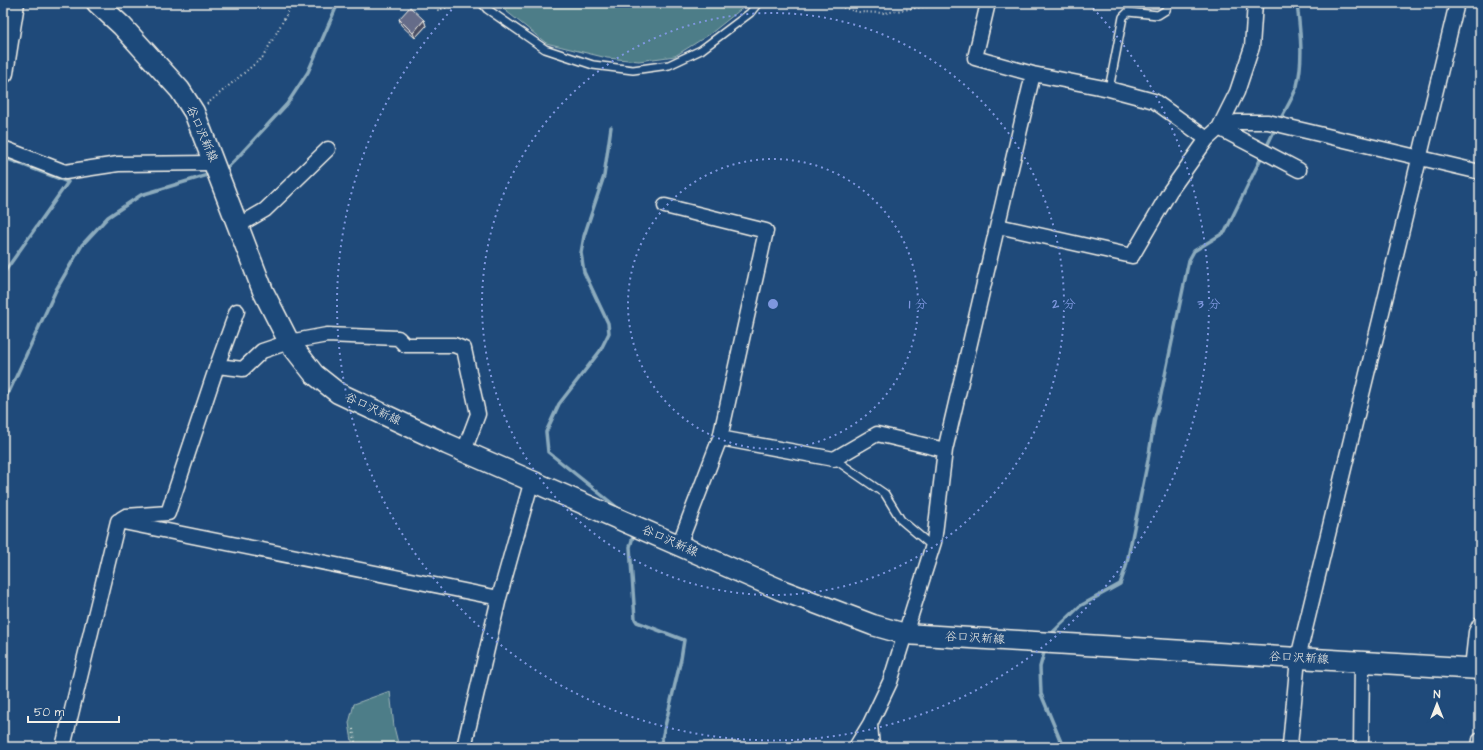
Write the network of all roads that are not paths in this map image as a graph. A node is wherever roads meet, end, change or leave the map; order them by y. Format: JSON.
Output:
{"nodes":[{"id":1,"x":14,"y":3,"type":"edge"},
{"id":2,"x":97,"y":3,"type":"edge"},
{"id":3,"x":482,"y":3,"type":"edge"},
{"id":4,"x":758,"y":3,"type":"edge"},
{"id":5,"x":988,"y":3,"type":"edge"},
{"id":6,"x":1168,"y":3,"type":"edge"},
{"id":7,"x":1255,"y":3,"type":"edge"},
{"id":8,"x":1457,"y":3,"type":"edge"},
{"id":9,"x":3,"y":73,"type":"edge"},
{"id":10,"x":1033,"y":74,"type":"junction"},
{"id":11,"x":1109,"y":89,"type":"junction"},
{"id":12,"x":1219,"y":128,"type":"junction"},
{"id":13,"x":1207,"y":139,"type":"junction"},
{"id":14,"x":3,"y":148,"type":"edge"},
{"id":15,"x":328,"y":149,"type":"dead end"},
{"id":16,"x":1419,"y":158,"type":"junction"},
{"id":17,"x":214,"y":162,"type":"junction"},
{"id":18,"x":1299,"y":170,"type":"dead end"},
{"id":19,"x":1480,"y":172,"type":"edge"},
{"id":20,"x":665,"y":206,"type":"dead end"},
{"id":21,"x":239,"y":226,"type":"junction"},
{"id":22,"x":998,"y":226,"type":"junction"},
{"id":23,"x":237,"y":311,"type":"dead end"},
{"id":24,"x":289,"y":342,"type":"junction"},
{"id":25,"x":217,"y":366,"type":"junction"},
{"id":26,"x":720,"y":438,"type":"junction"},
{"id":27,"x":945,"y":450,"type":"junction"},
{"id":28,"x":464,"y":451,"type":"junction"},
{"id":29,"x":834,"y":459,"type":"junction"},
{"id":30,"x":532,"y":480,"type":"junction"},
{"id":31,"x":118,"y":521,"type":"junction"},
{"id":32,"x":679,"y":545,"type":"junction"},
{"id":33,"x":933,"y":547,"type":"junction"},
{"id":34,"x":499,"y":598,"type":"junction"},
{"id":35,"x":1480,"y":624,"type":"edge"},
{"id":36,"x":905,"y":634,"type":"junction"},
{"id":37,"x":1298,"y":658,"type":"junction"},
{"id":38,"x":1362,"y":661,"type":"junction"},
{"id":39,"x":1476,"y":668,"type":"edge"},
{"id":40,"x":870,"y":724,"type":"junction"},
{"id":41,"x":1480,"y":740,"type":"edge"},
{"id":42,"x":63,"y":747,"type":"edge"},
{"id":43,"x":464,"y":747,"type":"edge"},
{"id":44,"x":856,"y":747,"type":"edge"},
{"id":45,"x":872,"y":747,"type":"edge"},
{"id":46,"x":1289,"y":747,"type":"edge"},
{"id":47,"x":1361,"y":747,"type":"edge"},
{"id":48,"x":1479,"y":747,"type":"edge"}],
"edges":[{"from":1,"to":9,"type":"main road"},
{"from":2,"to":17,"type":"main road","name":"谷口沢新線"},
{"from":3,"to":4,"type":"lane"},
{"from":5,"to":10,"type":"street"},
{"from":6,"to":11,"type":"lane"},
{"from":7,"to":12,"type":"street"},
{"from":8,"to":16,"type":"street"},
{"from":10,"to":11,"type":"street"},
{"from":10,"to":22,"type":"street"},
{"from":11,"to":13,"type":"street"},
{"from":12,"to":13,"type":"street"},
{"from":12,"to":16,"type":"street"},
{"from":12,"to":18,"type":"street"},
{"from":13,"to":22,"type":"street"},
{"from":14,"to":17,"type":"street"},
{"from":15,"to":21,"type":"street"},
{"from":16,"to":19,"type":"street"},
{"from":16,"to":37,"type":"street"},
{"from":17,"to":21,"type":"main road","name":"谷口沢新線"},
{"from":20,"to":26,"type":"street"},
{"from":21,"to":24,"type":"main road","name":"谷口沢新線"},
{"from":22,"to":27,"type":"street"},
{"from":23,"to":25,"type":"street"},
{"from":24,"to":25,"type":"street"},
{"from":24,"to":28,"type":"main road","name":"谷口沢新線"},
{"from":24,"to":28,"type":"street"},
{"from":25,"to":31,"type":"street"},
{"from":26,"to":29,"type":"street"},
{"from":26,"to":32,"type":"street"},
{"from":27,"to":29,"type":"street"},
{"from":27,"to":33,"type":"street"},
{"from":28,"to":30,"type":"main road","name":"谷口沢新線"},
{"from":29,"to":33,"type":"lane"},
{"from":30,"to":32,"type":"main road","name":"谷口沢新線"},
{"from":30,"to":34,"type":"street"},
{"from":31,"to":34,"type":"street"},
{"from":31,"to":42,"type":"street"},
{"from":32,"to":36,"type":"main road","name":"谷口沢新線"},
{"from":33,"to":36,"type":"street"},
{"from":34,"to":43,"type":"street"},
{"from":35,"to":39,"type":"street"},
{"from":36,"to":37,"type":"main road","name":"谷口沢新線"},
{"from":36,"to":40,"type":"street"},
{"from":37,"to":38,"type":"main road","name":"谷口沢新線"},
{"from":37,"to":46,"type":"street"},
{"from":38,"to":39,"type":"main road","name":"谷口沢新線"},
{"from":38,"to":47,"type":"street"},
{"from":40,"to":44,"type":"street"},
{"from":40,"to":45,"type":"street"},
{"from":41,"to":48,"type":"street"}]}
